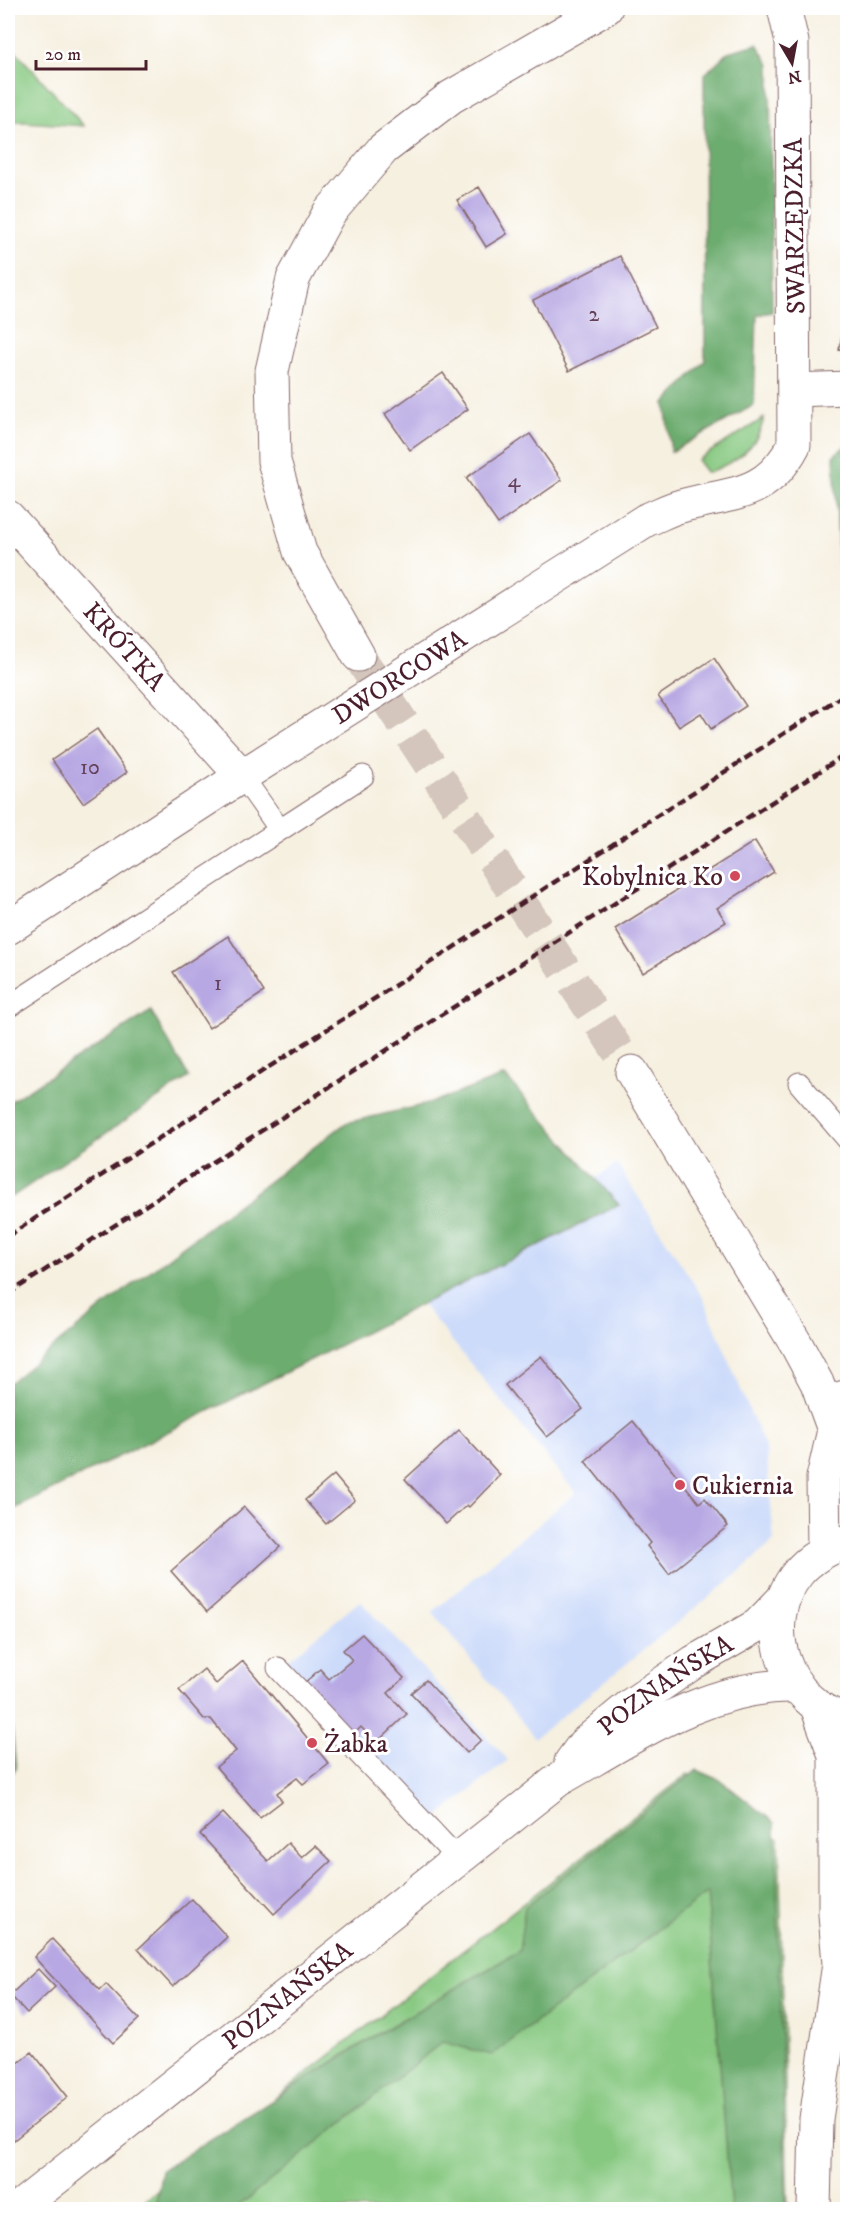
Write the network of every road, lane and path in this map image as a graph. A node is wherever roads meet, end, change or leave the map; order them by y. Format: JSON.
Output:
{"nodes":[{"id":1,"x":606,"y":8,"type":"edge"},
{"id":2,"x":784,"y":8,"type":"edge"},
{"id":3,"x":848,"y":388,"type":"edge"},
{"id":4,"x":795,"y":390,"type":"junction"},
{"id":5,"x":794,"y":445,"type":"joint"},
{"id":6,"x":8,"y":517,"type":"edge"},
{"id":7,"x":358,"y":656,"type":"tunnel mouth"},
{"id":8,"x":242,"y":776,"type":"junction"},
{"id":9,"x":363,"y":776,"type":"dead end"},
{"id":10,"x":280,"y":830,"type":"junction"},
{"id":11,"x":8,"y":928,"type":"edge"},
{"id":12,"x":8,"y":1007,"type":"edge"},
{"id":13,"x":632,"y":1072,"type":"tunnel mouth"},
{"id":14,"x":799,"y":1083,"type":"dead end"},
{"id":15,"x":848,"y":1140,"type":"edge"},
{"id":16,"x":838,"y":1419,"type":"edge"},
{"id":17,"x":836,"y":1545,"type":"edge"},
{"id":18,"x":783,"y":1599,"type":"junction"},
{"id":19,"x":278,"y":1668,"type":"dead end"},
{"id":20,"x":806,"y":1696,"type":"junction"},
{"id":21,"x":848,"y":1720,"type":"edge"},
{"id":22,"x":558,"y":1780,"type":"junction"},
{"id":23,"x":458,"y":1859,"type":"junction"},
{"id":24,"x":843,"y":1953,"type":"edge"},
{"id":25,"x":16,"y":2210,"type":"edge"},
{"id":26,"x":814,"y":2210,"type":"edge"}],
"edges":[{"from":1,"to":7,"type":"street"},
{"from":2,"to":4,"type":"street","name":"SWARZĘDZKA"},
{"from":3,"to":4,"type":"street"},
{"from":4,"to":5,"type":"street","name":"SWARZĘDZKA"},
{"from":5,"to":8,"type":"street","name":"DWORCOWA"},
{"from":6,"to":8,"type":"street","name":"KRÓTKA"},
{"from":8,"to":10,"type":"lane"},
{"from":8,"to":11,"type":"street","name":"DWORCOWA"},
{"from":9,"to":10,"type":"lane"},
{"from":10,"to":12,"type":"lane"},
{"from":13,"to":16,"type":"street"},
{"from":14,"to":15,"type":"lane"},
{"from":16,"to":17,"type":"street"},
{"from":17,"to":18,"type":"street"},
{"from":18,"to":20,"type":"street"},
{"from":18,"to":22,"type":"street","name":"POZNAŃSKA"},
{"from":19,"to":23,"type":"lane"},
{"from":20,"to":21,"type":"street"},
{"from":20,"to":22,"type":"street","name":"POZNAŃSKA"},
{"from":20,"to":24,"type":"street"},
{"from":22,"to":23,"type":"street","name":"POZNAŃSKA"},
{"from":23,"to":25,"type":"street","name":"POZNAŃSKA"},
{"from":24,"to":26,"type":"street"}]}
